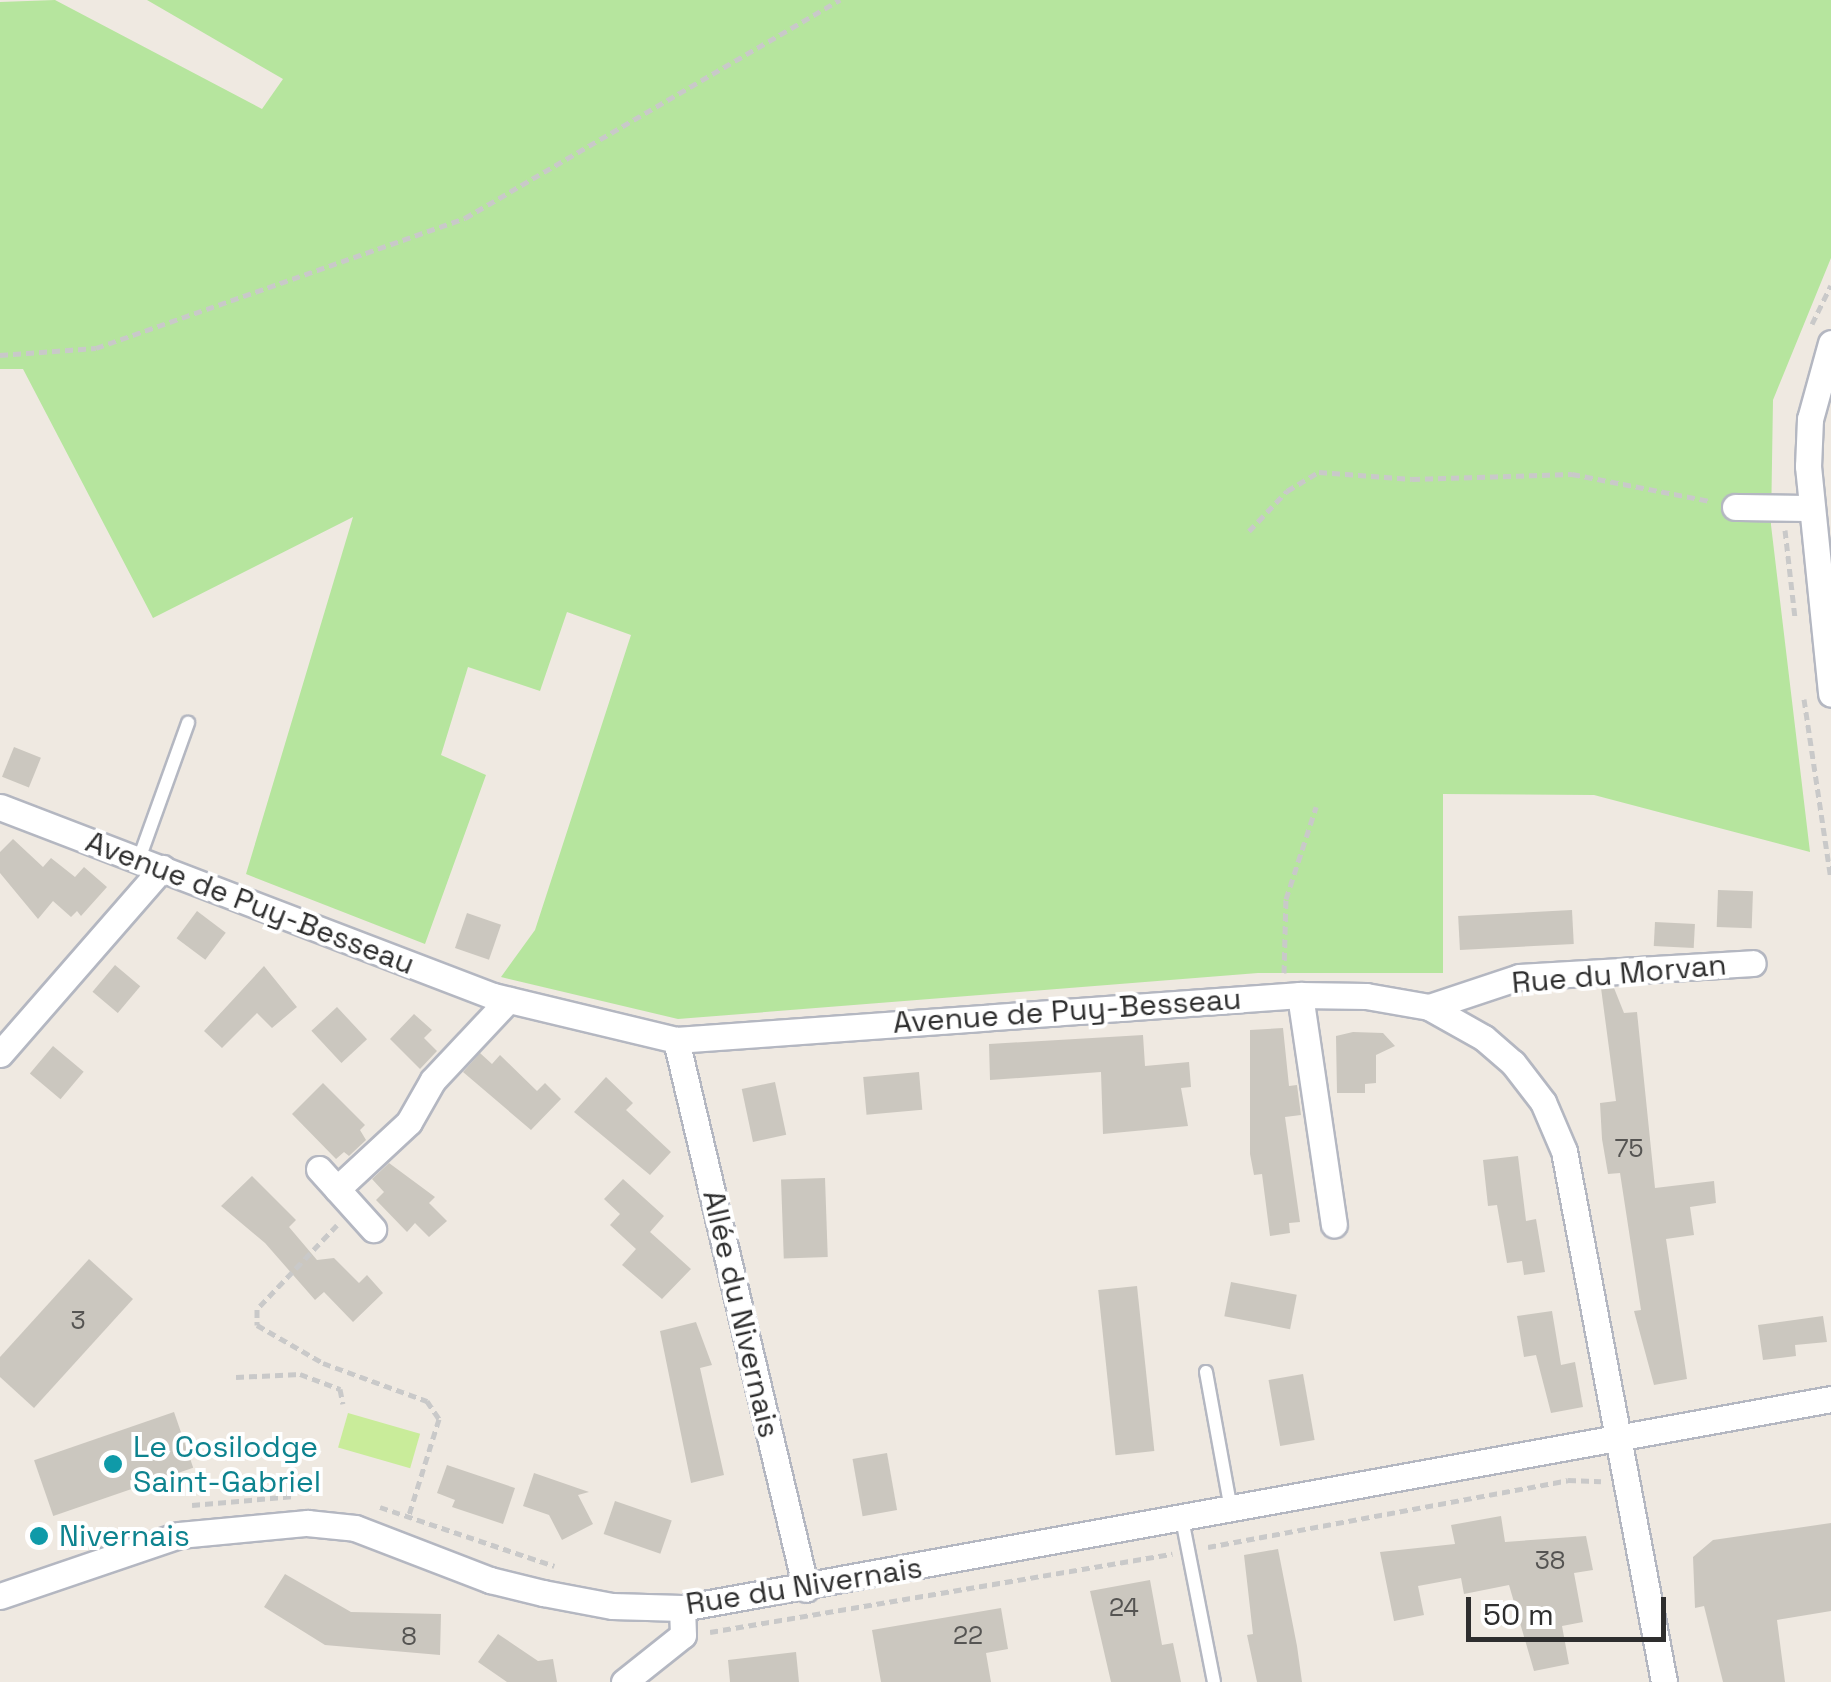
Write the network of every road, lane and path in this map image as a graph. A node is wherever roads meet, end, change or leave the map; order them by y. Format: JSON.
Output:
{"nodes":[{"id":1,"x":840,"y":0,"type":"edge"},
{"id":2,"x":1831,"y":343,"type":"edge"},
{"id":3,"x":0,"y":355,"type":"edge"},
{"id":4,"x":1735,"y":507,"type":"joint"},
{"id":5,"x":1811,"y":508,"type":"junction"},
{"id":6,"x":1249,"y":532,"type":"dead end"},
{"id":7,"x":1822,"y":544,"type":"edge"},
{"id":8,"x":1831,"y":694,"type":"edge"},
{"id":9,"x":188,"y":724,"type":"dead end"},
{"id":10,"x":0,"y":807,"type":"edge"},
{"id":11,"x":1316,"y":807,"type":"dead end"},
{"id":12,"x":150,"y":864,"type":"junction"},
{"id":13,"x":1753,"y":963,"type":"dead end"},
{"id":14,"x":1300,"y":994,"type":"junction"},
{"id":15,"x":508,"y":1000,"type":"junction"},
{"id":16,"x":1429,"y":1007,"type":"junction"},
{"id":17,"x":676,"y":1040,"type":"junction"},
{"id":18,"x":0,"y":1054,"type":"edge"},
{"id":19,"x":319,"y":1169,"type":"dead end"},
{"id":20,"x":346,"y":1199,"type":"junction"},
{"id":21,"x":1334,"y":1225,"type":"dead end"},
{"id":22,"x":374,"y":1229,"type":"dead end"},
{"id":23,"x":1206,"y":1372,"type":"dead end"},
{"id":24,"x":236,"y":1377,"type":"dead end"},
{"id":25,"x":1831,"y":1400,"type":"edge"},
{"id":26,"x":343,"y":1404,"type":"dead end"},
{"id":27,"x":1621,"y":1437,"type":"junction"},
{"id":28,"x":1231,"y":1510,"type":"junction"},
{"id":29,"x":1182,"y":1519,"type":"junction"},
{"id":30,"x":393,"y":1539,"type":"junction"},
{"id":31,"x":806,"y":1589,"type":"junction"},
{"id":32,"x":0,"y":1596,"type":"edge"},
{"id":33,"x":682,"y":1608,"type":"junction"},
{"id":34,"x":624,"y":1682,"type":"edge"},
{"id":35,"x":1214,"y":1682,"type":"edge"},
{"id":36,"x":1664,"y":1682,"type":"edge"}],
"edges":[{"from":1,"to":3,"type":"path"},
{"from":2,"to":5,"type":"street"},
{"from":4,"to":5,"type":"street"},
{"from":4,"to":6,"type":"path"},
{"from":5,"to":7,"type":"street"},
{"from":7,"to":8,"type":"street"},
{"from":9,"to":12,"type":"lane"},
{"from":10,"to":12,"type":"street","name":"Avenue de Puy-Besseau"},
{"from":11,"to":14,"type":"path"},
{"from":12,"to":15,"type":"street","name":"Avenue de Puy-Besseau"},
{"from":12,"to":18,"type":"street"},
{"from":13,"to":16,"type":"street","name":"Rue du Morvan"},
{"from":14,"to":16,"type":"street","name":"Avenue de Puy-Besseau"},
{"from":14,"to":17,"type":"street","name":"Avenue de Puy-Besseau"},
{"from":14,"to":21,"type":"street"},
{"from":15,"to":17,"type":"street","name":"Avenue de Puy-Besseau"},
{"from":15,"to":20,"type":"street"},
{"from":16,"to":27,"type":"street","name":"Avenue de Puy-Besseau"},
{"from":17,"to":31,"type":"street","name":"Allée du Nivernais"},
{"from":19,"to":20,"type":"street"},
{"from":20,"to":22,"type":"street"},
{"from":20,"to":30,"type":"path"},
{"from":23,"to":28,"type":"lane"},
{"from":24,"to":26,"type":"path"},
{"from":25,"to":27,"type":"street","name":"Rue du Nivernais"},
{"from":27,"to":28,"type":"street","name":"Rue du Nivernais"},
{"from":27,"to":36,"type":"street","name":"Avenue de Puy-Besseau"},
{"from":28,"to":29,"type":"street","name":"Rue du Nivernais"},
{"from":29,"to":31,"type":"street","name":"Rue du Nivernais"},
{"from":29,"to":35,"type":"lane"},
{"from":30,"to":32,"type":"street","name":"Rue du Nivernais"},
{"from":30,"to":33,"type":"street","name":"Rue du Nivernais"},
{"from":31,"to":33,"type":"street","name":"Rue du Nivernais"},
{"from":33,"to":34,"type":"street"}]}
